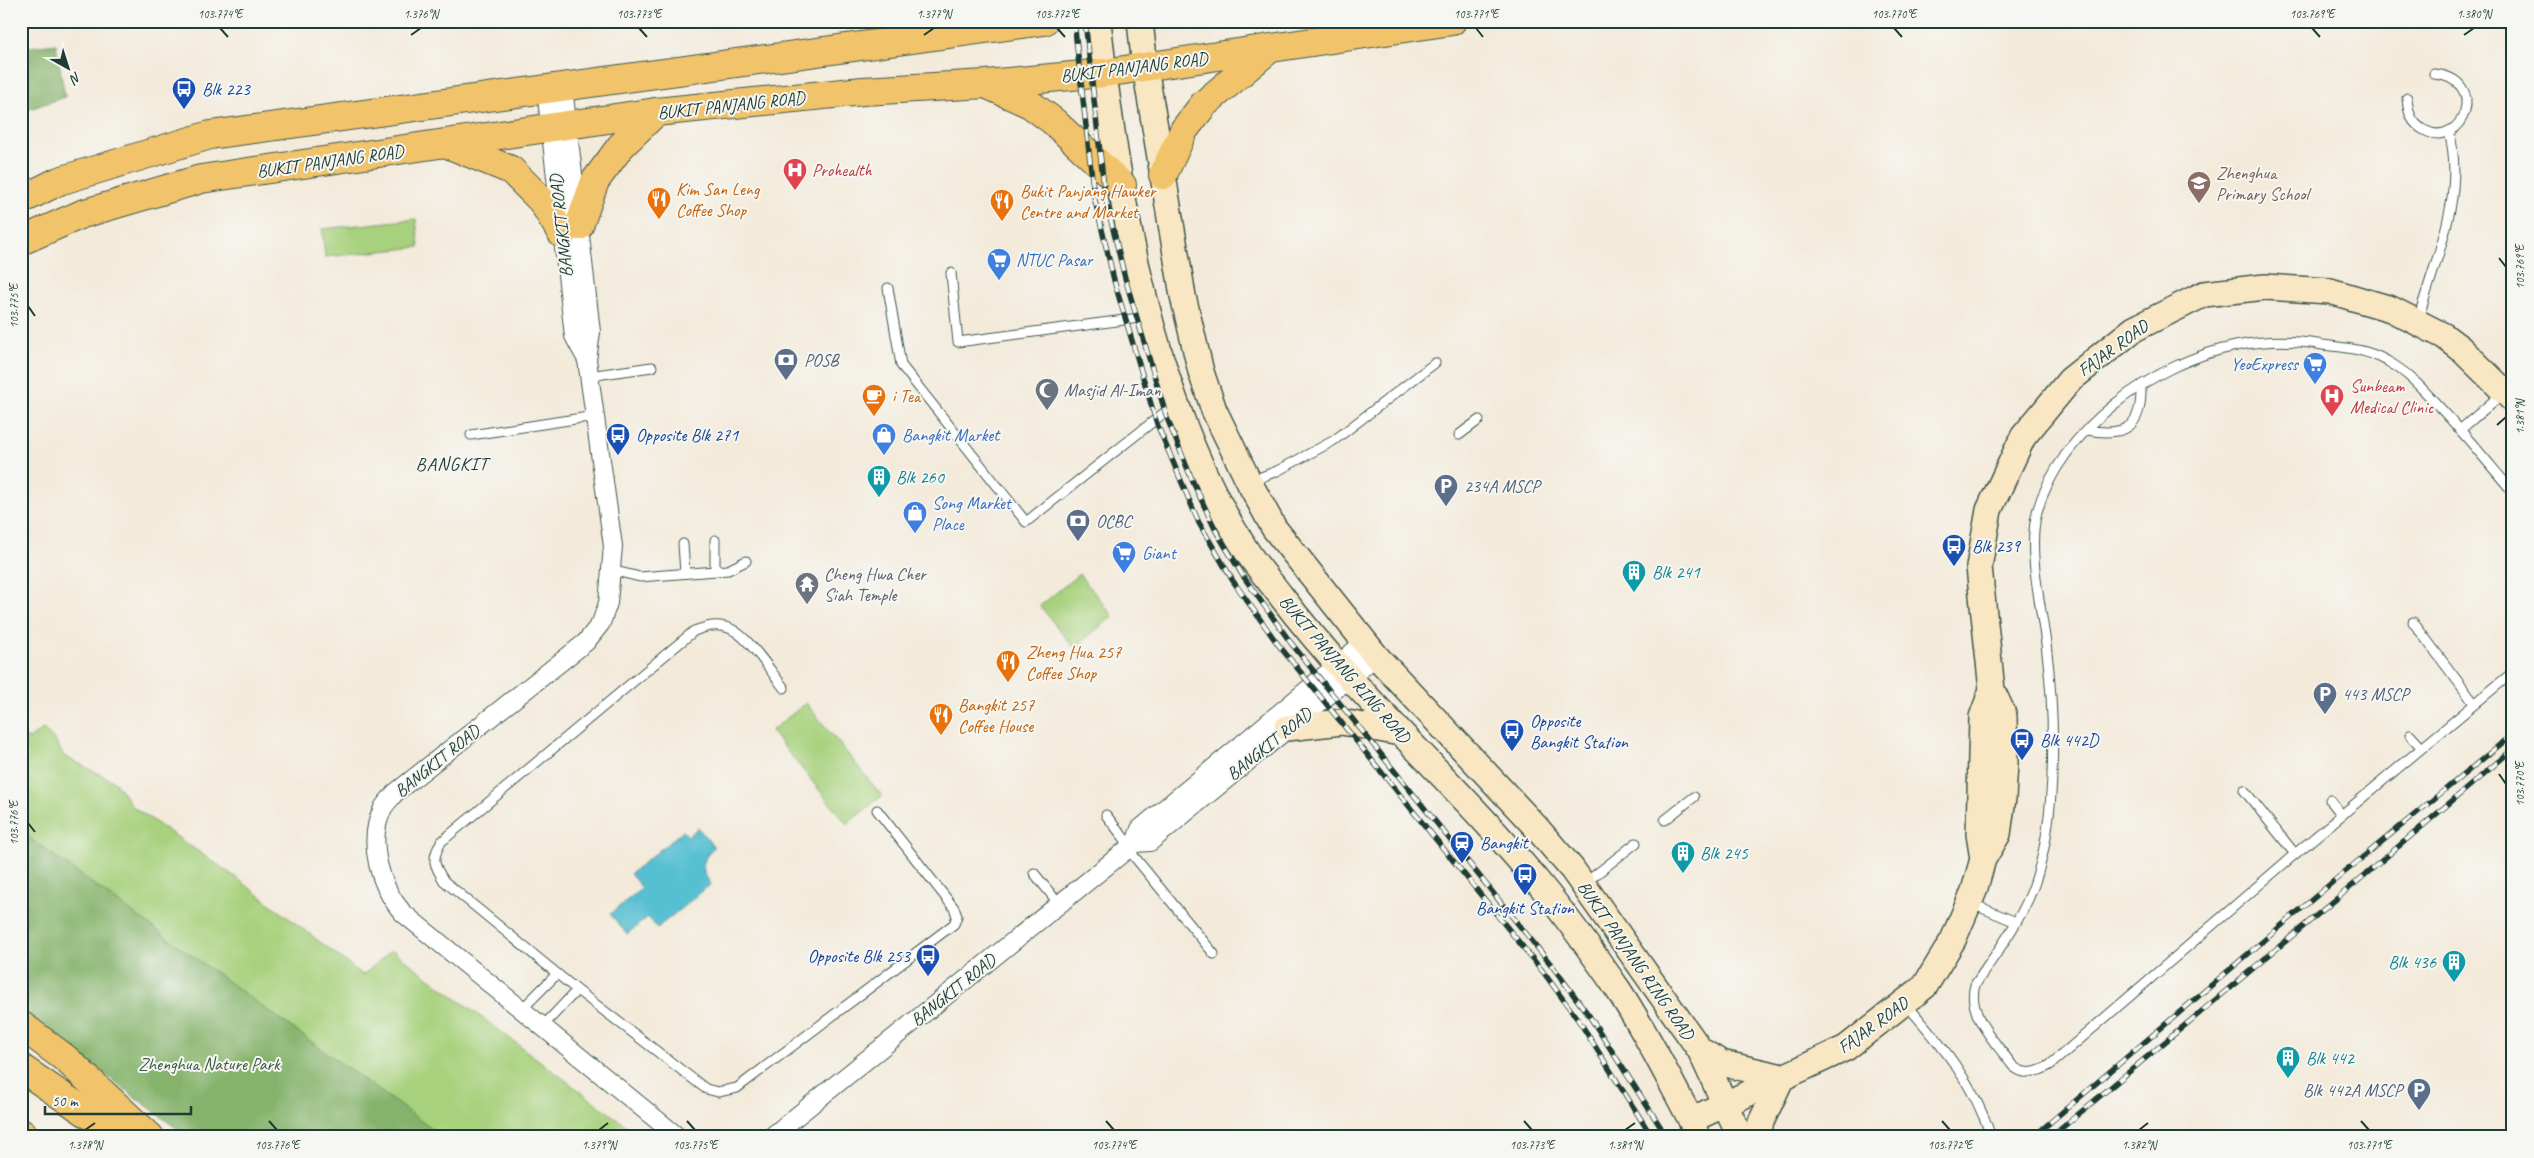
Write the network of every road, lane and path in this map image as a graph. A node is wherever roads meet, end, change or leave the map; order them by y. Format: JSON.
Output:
{"nodes":[{"id":1,"x":1044,"y":21,"type":"edge"},
{"id":2,"x":1098,"y":21,"type":"edge"},
{"id":3,"x":1140,"y":21,"type":"edge"},
{"id":4,"x":1452,"y":21,"type":"edge"},
{"id":5,"x":965,"y":27,"type":"edge"},
{"id":6,"x":1268,"y":50,"type":"junction"},
{"id":7,"x":1145,"y":67,"type":"junction"},
{"id":8,"x":1104,"y":73,"type":"junction"},
{"id":9,"x":2434,"y":74,"type":"dead end"},
{"id":10,"x":986,"y":84,"type":"junction"},
{"id":11,"x":555,"y":88,"type":"junction"},
{"id":12,"x":2407,"y":98,"type":"dead end"},
{"id":13,"x":656,"y":112,"type":"junction"},
{"id":14,"x":559,"y":128,"type":"junction"},
{"id":15,"x":2449,"y":131,"type":"junction"},
{"id":16,"x":449,"y":145,"type":"junction"},
{"id":17,"x":1163,"y":175,"type":"junction"},
{"id":18,"x":1122,"y":185,"type":"junction"},
{"id":19,"x":21,"y":200,"type":"edge"},
{"id":20,"x":570,"y":230,"type":"junction"},
{"id":21,"x":21,"y":240,"type":"edge"},
{"id":22,"x":952,"y":273,"type":"dead end"},
{"id":23,"x":888,"y":288,"type":"dead end"},
{"id":24,"x":1150,"y":317,"type":"junction"},
{"id":25,"x":2417,"y":322,"type":"junction"},
{"id":26,"x":1435,"y":363,"type":"dead end"},
{"id":27,"x":652,"y":367,"type":"dead end"},
{"id":28,"x":588,"y":368,"type":"junction"},
{"id":29,"x":2141,"y":387,"type":"junction"},
{"id":30,"x":2509,"y":395,"type":"edge"},
{"id":31,"x":1177,"y":403,"type":"junction"},
{"id":32,"x":595,"y":416,"type":"junction"},
{"id":33,"x":1479,"y":420,"type":"dead end"},
{"id":34,"x":2087,"y":430,"type":"junction"},
{"id":35,"x":2460,"y":430,"type":"junction"},
{"id":36,"x":471,"y":435,"type":"dead end"},
{"id":37,"x":1459,"y":436,"type":"dead end"},
{"id":38,"x":1249,"y":482,"type":"junction"},
{"id":39,"x":2513,"y":492,"type":"edge"},
{"id":40,"x":715,"y":540,"type":"dead end"},
{"id":41,"x":683,"y":544,"type":"dead end"},
{"id":42,"x":746,"y":562,"type":"dead end"},
{"id":43,"x":611,"y":570,"type":"junction"},
{"id":44,"x":716,"y":571,"type":"junction"},
{"id":45,"x":685,"y":573,"type":"junction"},
{"id":46,"x":2413,"y":622,"type":"dead end"},
{"id":47,"x":1370,"y":649,"type":"junction"},
{"id":48,"x":2513,"y":672,"type":"edge"},
{"id":49,"x":1344,"y":673,"type":"junction"},
{"id":50,"x":784,"y":688,"type":"dead end"},
{"id":51,"x":2474,"y":703,"type":"junction"},
{"id":52,"x":1287,"y":728,"type":"junction"},
{"id":53,"x":1400,"y":733,"type":"junction"},
{"id":54,"x":2410,"y":735,"type":"dead end"},
{"id":55,"x":2421,"y":748,"type":"junction"},
{"id":56,"x":2244,"y":790,"type":"dead end"},
{"id":57,"x":1694,"y":797,"type":"dead end"},
{"id":58,"x":2330,"y":800,"type":"dead end"},
{"id":59,"x":877,"y":810,"type":"dead end"},
{"id":60,"x":1106,"y":815,"type":"dead end"},
{"id":61,"x":2342,"y":815,"type":"junction"},
{"id":62,"x":1666,"y":820,"type":"dead end"},
{"id":63,"x":1636,"y":843,"type":"dead end"},
{"id":64,"x":1132,"y":846,"type":"junction"},
{"id":65,"x":2295,"y":854,"type":"junction"},
{"id":66,"x":1034,"y":873,"type":"dead end"},
{"id":67,"x":1583,"y":885,"type":"junction"},
{"id":68,"x":1969,"y":903,"type":"junction"},
{"id":69,"x":1059,"y":904,"type":"junction"},
{"id":70,"x":2016,"y":922,"type":"junction"},
{"id":71,"x":1214,"y":954,"type":"dead end"},
{"id":72,"x":557,"y":974,"type":"junction"},
{"id":73,"x":577,"y":990,"type":"junction"},
{"id":74,"x":1905,"y":1002,"type":"junction"},
{"id":75,"x":521,"y":1010,"type":"junction"},
{"id":76,"x":21,"y":1024,"type":"edge"},
{"id":77,"x":542,"y":1027,"type":"junction"},
{"id":78,"x":1700,"y":1050,"type":"junction"},
{"id":79,"x":21,"y":1068,"type":"edge"},
{"id":80,"x":1782,"y":1077,"type":"junction"},
{"id":81,"x":1726,"y":1103,"type":"junction"},
{"id":82,"x":1694,"y":1128,"type":"edge"},
{"id":83,"x":21,"y":1133,"type":"edge"},
{"id":84,"x":26,"y":1137,"type":"edge"},
{"id":85,"x":122,"y":1137,"type":"edge"},
{"id":86,"x":150,"y":1137,"type":"edge"},
{"id":87,"x":678,"y":1137,"type":"edge"},
{"id":88,"x":771,"y":1137,"type":"edge"},
{"id":89,"x":1740,"y":1137,"type":"edge"},
{"id":90,"x":1757,"y":1137,"type":"edge"},
{"id":91,"x":1991,"y":1137,"type":"edge"}],
"edges":[{"from":1,"to":5,"type":"main road"},
{"from":2,"to":8,"type":"main road","name":"BUKIT PANJANG RING ROAD"},
{"from":3,"to":7,"type":"main road","name":"BUKIT PANJANG RING ROAD"},
{"from":4,"to":6,"type":"main road","name":"BUKIT PANJANG ROAD"},
{"from":5,"to":11,"type":"main road"},
{"from":6,"to":7,"type":"main road","name":"BUKIT PANJANG ROAD"},
{"from":6,"to":17,"type":"main road"},
{"from":7,"to":8,"type":"main road","name":"BUKIT PANJANG ROAD"},
{"from":7,"to":17,"type":"main road","name":"BUKIT PANJANG RING ROAD"},
{"from":8,"to":10,"type":"main road","name":"BUKIT PANJANG ROAD"},
{"from":8,"to":18,"type":"main road","name":"BUKIT PANJANG RING ROAD"},
{"from":9,"to":15,"type":"lane"},
{"from":10,"to":13,"type":"main road","name":"BUKIT PANJANG ROAD"},
{"from":10,"to":18,"type":"main road"},
{"from":11,"to":14,"type":"street","name":"BANGKIT ROAD"},
{"from":11,"to":19,"type":"main road"},
{"from":12,"to":15,"type":"lane"},
{"from":13,"to":14,"type":"main road","name":"BUKIT PANJANG ROAD"},
{"from":13,"to":20,"type":"main road"},
{"from":14,"to":16,"type":"main road","name":"BUKIT PANJANG ROAD"},
{"from":14,"to":20,"type":"street","name":"BANGKIT ROAD"},
{"from":15,"to":25,"type":"lane"},
{"from":16,"to":20,"type":"main road"},
{"from":16,"to":21,"type":"main road","name":"BUKIT PANJANG ROAD"},
{"from":17,"to":38,"type":"main road","name":"BUKIT PANJANG RING ROAD"},
{"from":18,"to":24,"type":"main road","name":"BUKIT PANJANG RING ROAD"},
{"from":20,"to":28,"type":"street","name":"BANGKIT ROAD"},
{"from":22,"to":24,"type":"lane"},
{"from":23,"to":31,"type":"lane"},
{"from":24,"to":31,"type":"main road","name":"BUKIT PANJANG RING ROAD"},
{"from":25,"to":30,"type":"main road","name":"FAJAR ROAD"},
{"from":25,"to":68,"type":"main road","name":"FAJAR ROAD"},
{"from":26,"to":38,"type":"lane"},
{"from":27,"to":28,"type":"lane"},
{"from":28,"to":32,"type":"street","name":"BANGKIT ROAD"},
{"from":29,"to":34,"type":"lane"},
{"from":29,"to":34,"type":"lane"},
{"from":29,"to":35,"type":"lane"},
{"from":30,"to":35,"type":"lane"},
{"from":31,"to":49,"type":"main road","name":"BUKIT PANJANG RING ROAD"},
{"from":32,"to":36,"type":"lane"},
{"from":32,"to":43,"type":"street","name":"BANGKIT ROAD"},
{"from":33,"to":37,"type":"lane"},
{"from":34,"to":70,"type":"lane"},
{"from":35,"to":39,"type":"lane"},
{"from":38,"to":47,"type":"main road","name":"BUKIT PANJANG RING ROAD"},
{"from":40,"to":44,"type":"lane"},
{"from":41,"to":45,"type":"lane"},
{"from":42,"to":44,"type":"lane"},
{"from":43,"to":45,"type":"lane"},
{"from":43,"to":75,"type":"street","name":"BANGKIT ROAD"},
{"from":44,"to":45,"type":"lane"},
{"from":46,"to":51,"type":"lane"},
{"from":47,"to":49,"type":"street","name":"BANGKIT ROAD"},
{"from":47,"to":67,"type":"main road","name":"BUKIT PANJANG RING ROAD"},
{"from":48,"to":51,"type":"lane"},
{"from":49,"to":52,"type":"street","name":"BANGKIT ROAD"},
{"from":49,"to":53,"type":"main road","name":"BUKIT PANJANG RING ROAD"},
{"from":49,"to":64,"type":"street","name":"BANGKIT ROAD"},
{"from":50,"to":72,"type":"lane"},
{"from":51,"to":55,"type":"lane"},
{"from":52,"to":53,"type":"main road"},
{"from":52,"to":64,"type":"street","name":"BANGKIT ROAD"},
{"from":53,"to":82,"type":"main road","name":"BUKIT PANJANG RING ROAD"},
{"from":54,"to":55,"type":"lane"},
{"from":55,"to":61,"type":"lane"},
{"from":56,"to":65,"type":"lane"},
{"from":57,"to":62,"type":"lane"},
{"from":58,"to":61,"type":"lane"},
{"from":59,"to":73,"type":"lane"},
{"from":60,"to":64,"type":"lane"},
{"from":61,"to":65,"type":"lane"},
{"from":63,"to":67,"type":"lane"},
{"from":64,"to":69,"type":"street","name":"BANGKIT ROAD"},
{"from":64,"to":71,"type":"lane"},
{"from":65,"to":70,"type":"lane"},
{"from":66,"to":69,"type":"lane"},
{"from":67,"to":78,"type":"main road","name":"BUKIT PANJANG RING ROAD"},
{"from":68,"to":70,"type":"lane"},
{"from":68,"to":74,"type":"main road","name":"FAJAR ROAD"},
{"from":69,"to":88,"type":"street","name":"BANGKIT ROAD"},
{"from":72,"to":73,"type":"lane"},
{"from":72,"to":75,"type":"lane"},
{"from":73,"to":77,"type":"lane"},
{"from":74,"to":80,"type":"main road","name":"FAJAR ROAD"},
{"from":74,"to":91,"type":"lane"},
{"from":75,"to":77,"type":"street","name":"BANGKIT ROAD"},
{"from":76,"to":86,"type":"main road"},
{"from":77,"to":87,"type":"street","name":"BANGKIT ROAD"},
{"from":78,"to":80,"type":"main road"},
{"from":78,"to":81,"type":"main road","name":"BUKIT PANJANG RING ROAD"},
{"from":79,"to":85,"type":"main road"},
{"from":80,"to":81,"type":"main road","name":"FAJAR ROAD"},
{"from":80,"to":90,"type":"main road"},
{"from":81,"to":82,"type":"main road","name":"FAJAR ROAD"},
{"from":81,"to":89,"type":"main road","name":"BUKIT PANJANG RING ROAD"},
{"from":83,"to":84,"type":"main road"}]}
